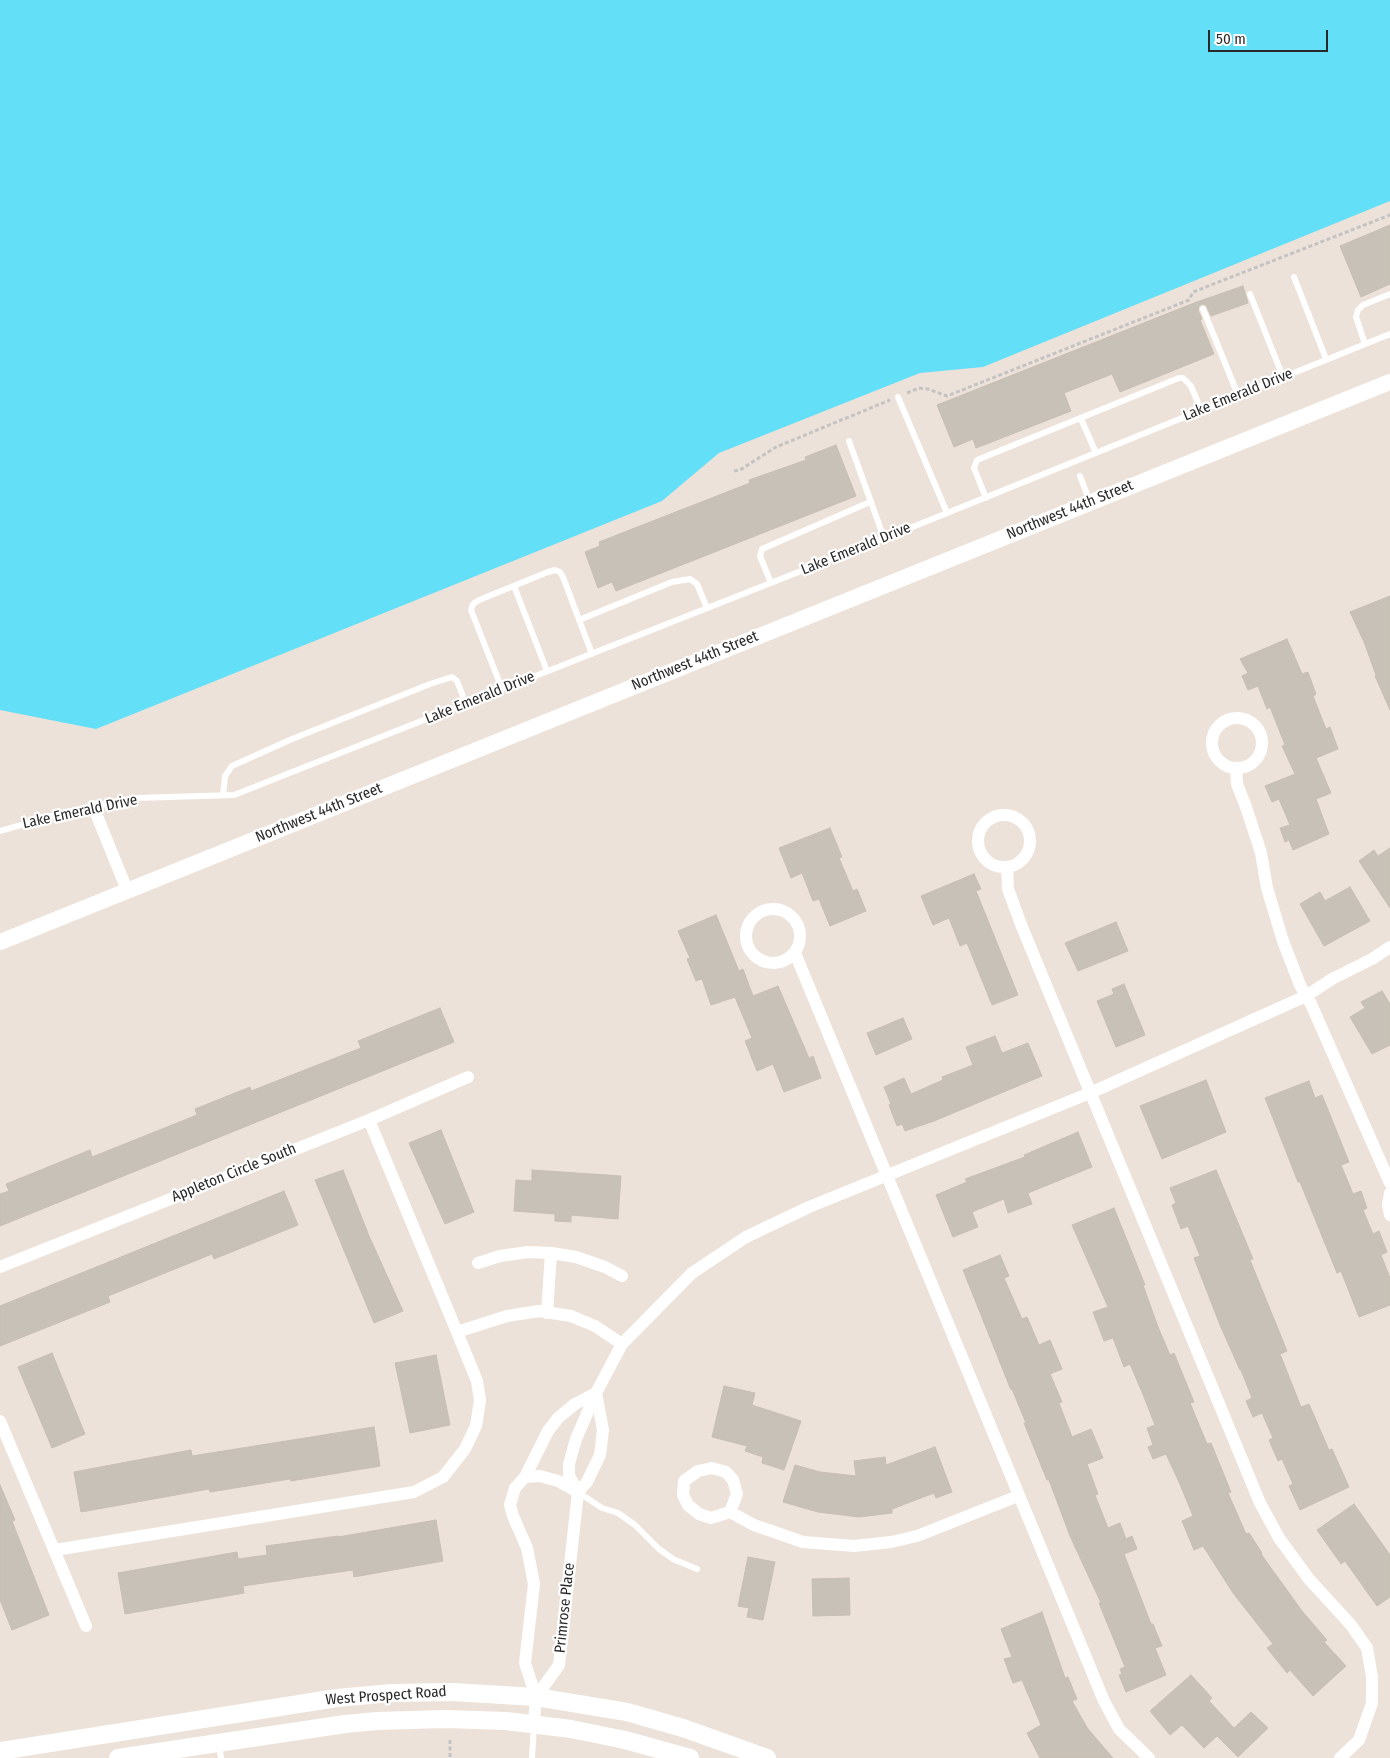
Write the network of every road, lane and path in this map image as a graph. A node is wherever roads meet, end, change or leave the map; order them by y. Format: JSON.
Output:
{"nodes":[{"id":1,"x":1390,"y":215,"type":"edge"},
{"id":2,"x":1294,"y":277,"type":"dead end"},
{"id":3,"x":1250,"y":294,"type":"dead end"},
{"id":4,"x":1390,"y":294,"type":"edge"},
{"id":5,"x":1203,"y":309,"type":"dead end"},
{"id":6,"x":1390,"y":334,"type":"edge"},
{"id":7,"x":1366,"y":344,"type":"junction"},
{"id":8,"x":1326,"y":359,"type":"junction"},
{"id":9,"x":1283,"y":377,"type":"junction"},
{"id":10,"x":1390,"y":382,"type":"edge"},
{"id":11,"x":1238,"y":395,"type":"junction"},
{"id":12,"x":898,"y":397,"type":"junction"},
{"id":13,"x":1201,"y":410,"type":"junction"},
{"id":14,"x":1082,"y":419,"type":"junction"},
{"id":15,"x":849,"y":442,"type":"dead end"},
{"id":16,"x":1096,"y":453,"type":"junction"},
{"id":17,"x":734,"y":471,"type":"dead end"},
{"id":18,"x":1080,"y":476,"type":"dead end"},
{"id":19,"x":986,"y":498,"type":"junction"},
{"id":20,"x":870,"y":502,"type":"junction"},
{"id":21,"x":1090,"y":502,"type":"junction"},
{"id":22,"x":947,"y":513,"type":"junction"},
{"id":23,"x":884,"y":538,"type":"junction"},
{"id":24,"x":771,"y":583,"type":"junction"},
{"id":25,"x":514,"y":586,"type":"junction"},
{"id":26,"x":707,"y":608,"type":"junction"},
{"id":27,"x":579,"y":620,"type":"junction"},
{"id":28,"x":592,"y":654,"type":"junction"},
{"id":29,"x":547,"y":671,"type":"junction"},
{"id":30,"x":502,"y":689,"type":"junction"},
{"id":31,"x":466,"y":704,"type":"junction"},
{"id":32,"x":1236,"y":768,"type":"junction"},
{"id":33,"x":223,"y":795,"type":"junction"},
{"id":34,"x":93,"y":806,"type":"junction"},
{"id":35,"x":0,"y":831,"type":"edge"},
{"id":36,"x":1007,"y":867,"type":"junction"},
{"id":37,"x":128,"y":890,"type":"junction"},
{"id":38,"x":0,"y":942,"type":"edge"},
{"id":39,"x":1390,"y":947,"type":"edge"},
{"id":40,"x":794,"y":953,"type":"junction"},
{"id":41,"x":1306,"y":996,"type":"junction"},
{"id":42,"x":468,"y":1077,"type":"dead end"},
{"id":43,"x":1090,"y":1094,"type":"junction"},
{"id":44,"x":368,"y":1120,"type":"junction"},
{"id":45,"x":886,"y":1176,"type":"junction"},
{"id":46,"x":1390,"y":1183,"type":"edge"},
{"id":47,"x":1390,"y":1193,"type":"edge"},
{"id":48,"x":1390,"y":1215,"type":"edge"},
{"id":49,"x":551,"y":1253,"type":"junction"},
{"id":50,"x":478,"y":1263,"type":"dead end"},
{"id":51,"x":0,"y":1267,"type":"edge"},
{"id":52,"x":622,"y":1276,"type":"dead end"},
{"id":53,"x":547,"y":1312,"type":"junction"},
{"id":54,"x":457,"y":1332,"type":"junction"},
{"id":55,"x":622,"y":1344,"type":"junction"},
{"id":56,"x":596,"y":1393,"type":"junction"},
{"id":57,"x":0,"y":1421,"type":"edge"},
{"id":58,"x":525,"y":1478,"type":"junction"},
{"id":59,"x":578,"y":1492,"type":"junction"},
{"id":60,"x":1018,"y":1496,"type":"junction"},
{"id":61,"x":730,"y":1512,"type":"junction"},
{"id":62,"x":55,"y":1550,"type":"junction"},
{"id":63,"x":697,"y":1569,"type":"dead end"},
{"id":64,"x":86,"y":1626,"type":"dead end"},
{"id":65,"x":536,"y":1697,"type":"junction"},
{"id":66,"x":534,"y":1724,"type":"junction"},
{"id":67,"x":450,"y":1740,"type":"dead end"},
{"id":68,"x":220,"y":1750,"type":"edge"},
{"id":69,"x":0,"y":1751,"type":"edge"},
{"id":70,"x":118,"y":1758,"type":"edge"},
{"id":71,"x":450,"y":1758,"type":"edge"},
{"id":72,"x":532,"y":1758,"type":"edge"},
{"id":73,"x":690,"y":1758,"type":"edge"},
{"id":74,"x":767,"y":1758,"type":"edge"},
{"id":75,"x":1148,"y":1758,"type":"edge"},
{"id":76,"x":1340,"y":1758,"type":"edge"}],
"edges":[{"from":1,"to":12,"type":"path"},
{"from":2,"to":8,"type":"lane"},
{"from":3,"to":9,"type":"lane"},
{"from":4,"to":7,"type":"lane"},
{"from":5,"to":11,"type":"lane"},
{"from":6,"to":7,"type":"lane","name":"Lake Emerald Drive"},
{"from":7,"to":8,"type":"lane","name":"Lake Emerald Drive"},
{"from":8,"to":9,"type":"lane","name":"Lake Emerald Drive"},
{"from":9,"to":11,"type":"lane","name":"Lake Emerald Drive"},
{"from":10,"to":21,"type":"street","name":"Northwest 44th Street"},
{"from":11,"to":13,"type":"lane","name":"Lake Emerald Drive"},
{"from":12,"to":17,"type":"path"},
{"from":12,"to":22,"type":"lane"},
{"from":13,"to":14,"type":"lane"},
{"from":13,"to":16,"type":"lane","name":"Lake Emerald Drive"},
{"from":14,"to":16,"type":"lane"},
{"from":14,"to":19,"type":"lane"},
{"from":15,"to":20,"type":"lane"},
{"from":16,"to":19,"type":"lane","name":"Lake Emerald Drive"},
{"from":18,"to":21,"type":"lane"},
{"from":19,"to":22,"type":"lane","name":"Lake Emerald Drive"},
{"from":20,"to":23,"type":"lane"},
{"from":20,"to":24,"type":"lane"},
{"from":21,"to":37,"type":"street","name":"Northwest 44th Street"},
{"from":22,"to":23,"type":"lane","name":"Lake Emerald Drive"},
{"from":23,"to":24,"type":"lane","name":"Lake Emerald Drive"},
{"from":24,"to":26,"type":"lane","name":"Lake Emerald Drive"},
{"from":25,"to":27,"type":"lane"},
{"from":25,"to":29,"type":"lane"},
{"from":25,"to":30,"type":"lane"},
{"from":26,"to":27,"type":"lane"},
{"from":26,"to":28,"type":"lane","name":"Lake Emerald Drive"},
{"from":27,"to":28,"type":"lane"},
{"from":28,"to":29,"type":"lane","name":"Lake Emerald Drive"},
{"from":29,"to":30,"type":"lane","name":"Lake Emerald Drive"},
{"from":30,"to":31,"type":"lane","name":"Lake Emerald Drive"},
{"from":31,"to":33,"type":"lane","name":"Lake Emerald Drive"},
{"from":31,"to":33,"type":"lane"},
{"from":32,"to":32,"type":"street"},
{"from":32,"to":41,"type":"street"},
{"from":33,"to":34,"type":"lane","name":"Lake Emerald Drive"},
{"from":34,"to":35,"type":"lane","name":"Lake Emerald Drive"},
{"from":34,"to":37,"type":"street"},
{"from":36,"to":36,"type":"street"},
{"from":36,"to":43,"type":"street"},
{"from":37,"to":38,"type":"street","name":"Northwest 44th Street"},
{"from":39,"to":41,"type":"street"},
{"from":40,"to":40,"type":"street"},
{"from":40,"to":45,"type":"street"},
{"from":41,"to":43,"type":"street"},
{"from":41,"to":46,"type":"street"},
{"from":42,"to":44,"type":"street","name":"Appleton Circle South"},
{"from":43,"to":45,"type":"street"},
{"from":43,"to":76,"type":"street"},
{"from":44,"to":51,"type":"street","name":"Appleton Circle South"},
{"from":44,"to":54,"type":"street"},
{"from":45,"to":55,"type":"street"},
{"from":45,"to":60,"type":"street"},
{"from":47,"to":48,"type":"street"},
{"from":49,"to":50,"type":"street"},
{"from":49,"to":52,"type":"street"},
{"from":49,"to":53,"type":"street"},
{"from":53,"to":54,"type":"street"},
{"from":53,"to":55,"type":"street"},
{"from":54,"to":62,"type":"street"},
{"from":55,"to":56,"type":"street"},
{"from":56,"to":58,"type":"street"},
{"from":56,"to":59,"type":"street"},
{"from":56,"to":59,"type":"street"},
{"from":57,"to":62,"type":"street"},
{"from":58,"to":59,"type":"street"},
{"from":58,"to":65,"type":"street"},
{"from":59,"to":63,"type":"lane"},
{"from":59,"to":65,"type":"street","name":"Primrose Place"},
{"from":60,"to":61,"type":"street"},
{"from":60,"to":75,"type":"street"},
{"from":61,"to":61,"type":"street"},
{"from":62,"to":64,"type":"street"},
{"from":65,"to":66,"type":"street"},
{"from":65,"to":69,"type":"main road","name":"West Prospect Road"},
{"from":65,"to":74,"type":"main road","name":"West Prospect Road"},
{"from":66,"to":68,"type":"main road","name":"West Prospect Road"},
{"from":66,"to":72,"type":"lane"},
{"from":66,"to":73,"type":"main road","name":"West Prospect Road"},
{"from":67,"to":71,"type":"path"},
{"from":68,"to":70,"type":"main road","name":"West Prospect Road"}]}
